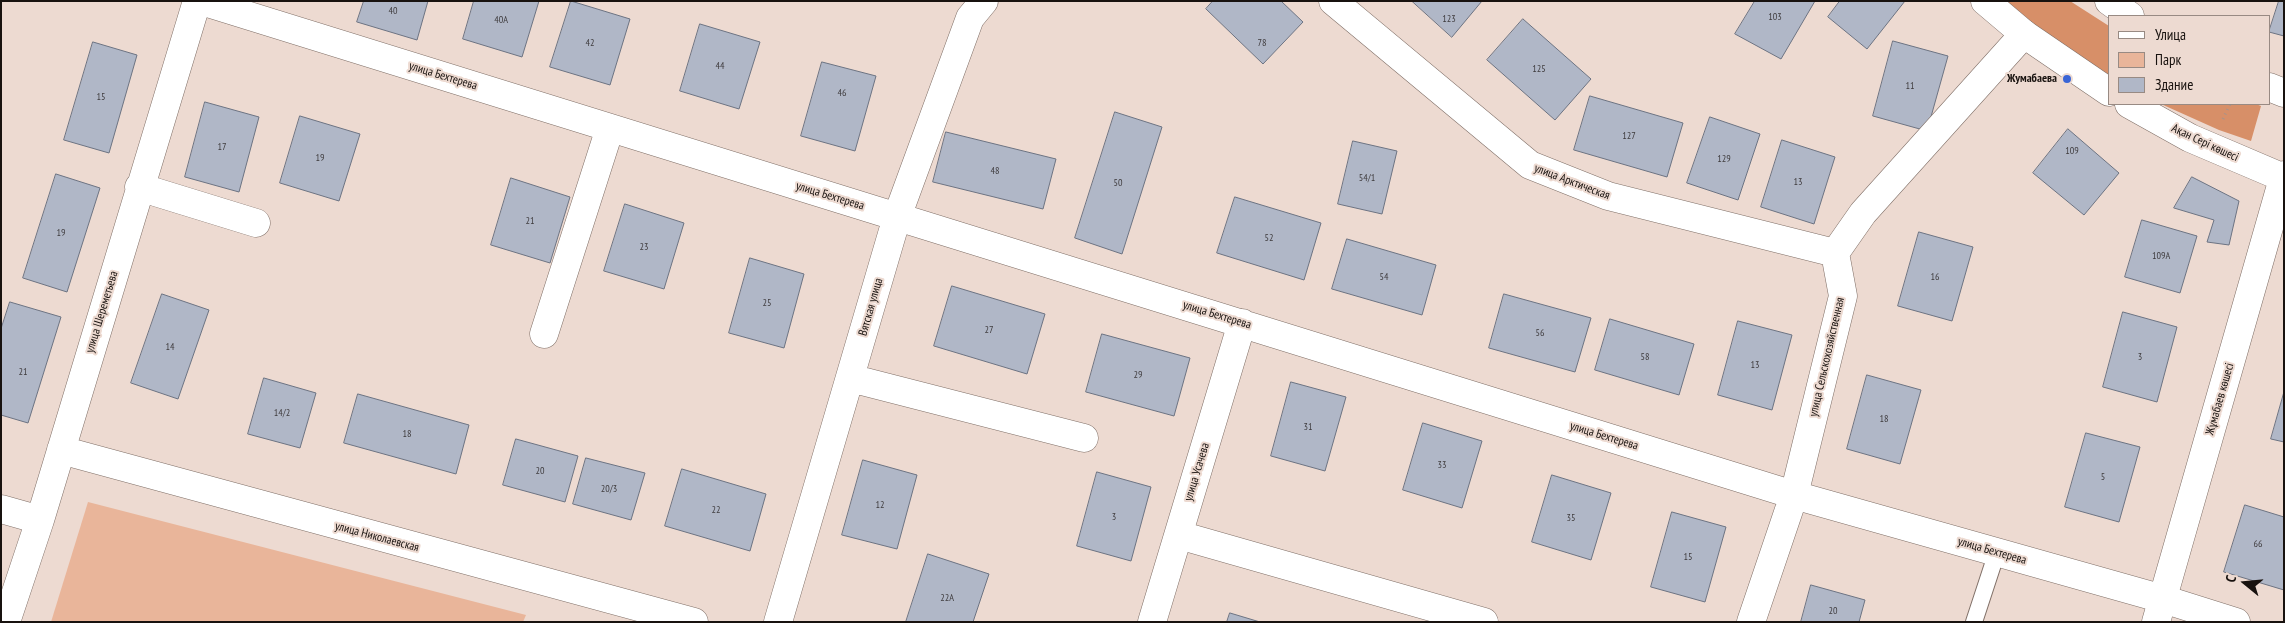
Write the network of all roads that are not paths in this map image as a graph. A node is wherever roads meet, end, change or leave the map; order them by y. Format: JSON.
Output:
{"nodes":[{"id":1,"x":197,"y":1,"type":"edge"},
{"id":2,"x":201,"y":1,"type":"edge"},
{"id":3,"x":984,"y":1,"type":"edge"},
{"id":4,"x":1333,"y":1,"type":"edge"},
{"id":5,"x":1985,"y":1,"type":"edge"},
{"id":6,"x":2109,"y":1,"type":"edge"},
{"id":7,"x":2129,"y":15,"type":"edge"},
{"id":8,"x":2024,"y":34,"type":"junction"},
{"id":9,"x":2270,"y":87,"type":"edge"},
{"id":10,"x":2108,"y":91,"type":"edge"},
{"id":11,"x":2284,"y":93,"type":"edge"},
{"id":12,"x":2131,"y":105,"type":"edge"},
{"id":13,"x":610,"y":128,"type":"junction"},
{"id":14,"x":2284,"y":177,"type":"edge"},
{"id":15,"x":140,"y":187,"type":"junction"},
{"id":16,"x":897,"y":217,"type":"junction"},
{"id":17,"x":256,"y":222,"type":"dead end"},
{"id":18,"x":1835,"y":252,"type":"junction"},
{"id":19,"x":1242,"y":323,"type":"junction"},
{"id":20,"x":544,"y":334,"type":"dead end"},
{"id":21,"x":850,"y":378,"type":"junction"},
{"id":22,"x":1084,"y":438,"type":"dead end"},
{"id":23,"x":61,"y":450,"type":"junction"},
{"id":24,"x":1794,"y":495,"type":"junction"},
{"id":25,"x":1,"y":509,"type":"edge"},
{"id":26,"x":40,"y":520,"type":"junction"},
{"id":27,"x":1179,"y":535,"type":"junction"},
{"id":28,"x":1997,"y":552,"type":"junction"},
{"id":29,"x":2159,"y":610,"type":"edge"},
{"id":30,"x":6,"y":622,"type":"edge"},
{"id":31,"x":694,"y":622,"type":"edge"},
{"id":32,"x":778,"y":622,"type":"edge"},
{"id":33,"x":1152,"y":622,"type":"edge"},
{"id":34,"x":1484,"y":622,"type":"edge"},
{"id":35,"x":1751,"y":622,"type":"edge"},
{"id":36,"x":1974,"y":622,"type":"edge"},
{"id":37,"x":2236,"y":622,"type":"edge"}],
"edges":[{"from":1,"to":15,"type":"street","name":"улица Шереметьева"},
{"from":2,"to":13,"type":"street","name":"улица Бехтерева"},
{"from":3,"to":16,"type":"street","name":"Вятская улица"},
{"from":4,"to":18,"type":"street","name":"улица Арктическая"},
{"from":5,"to":8,"type":"street"},
{"from":6,"to":7,"type":"street"},
{"from":8,"to":10,"type":"street"},
{"from":8,"to":18,"type":"street"},
{"from":9,"to":11,"type":"street"},
{"from":12,"to":14,"type":"street","name":"Ақан Сері көшесі"},
{"from":13,"to":16,"type":"street","name":"улица Бехтерева"},
{"from":13,"to":20,"type":"street"},
{"from":14,"to":29,"type":"street","name":"Жұмабаев көшесі"},
{"from":15,"to":17,"type":"street"},
{"from":15,"to":23,"type":"street","name":"улица Шереметьева"},
{"from":16,"to":19,"type":"street","name":"улица Бехтерева"},
{"from":16,"to":21,"type":"street","name":"Вятская улица"},
{"from":18,"to":24,"type":"street","name":"улица Сельскохозяйственная"},
{"from":19,"to":24,"type":"street","name":"улица Бехтерева"},
{"from":19,"to":27,"type":"street","name":"улица Усачева"},
{"from":21,"to":22,"type":"street"},
{"from":21,"to":32,"type":"street","name":"Вятская улица"},
{"from":23,"to":26,"type":"street","name":"улица Шереметьева"},
{"from":23,"to":31,"type":"street","name":"улица Николаевская"},
{"from":24,"to":28,"type":"street","name":"улица Бехтерева"},
{"from":24,"to":35,"type":"street","name":"улица Сельскохозяйственная"},
{"from":25,"to":26,"type":"street"},
{"from":26,"to":30,"type":"street","name":"улица Шереметьева"},
{"from":27,"to":33,"type":"street","name":"улица Усачева"},
{"from":27,"to":34,"type":"street"},
{"from":28,"to":29,"type":"street","name":"улица Бехтерева"},
{"from":28,"to":36,"type":"lane"},
{"from":29,"to":37,"type":"street","name":"улица Бехтерева"}]}
